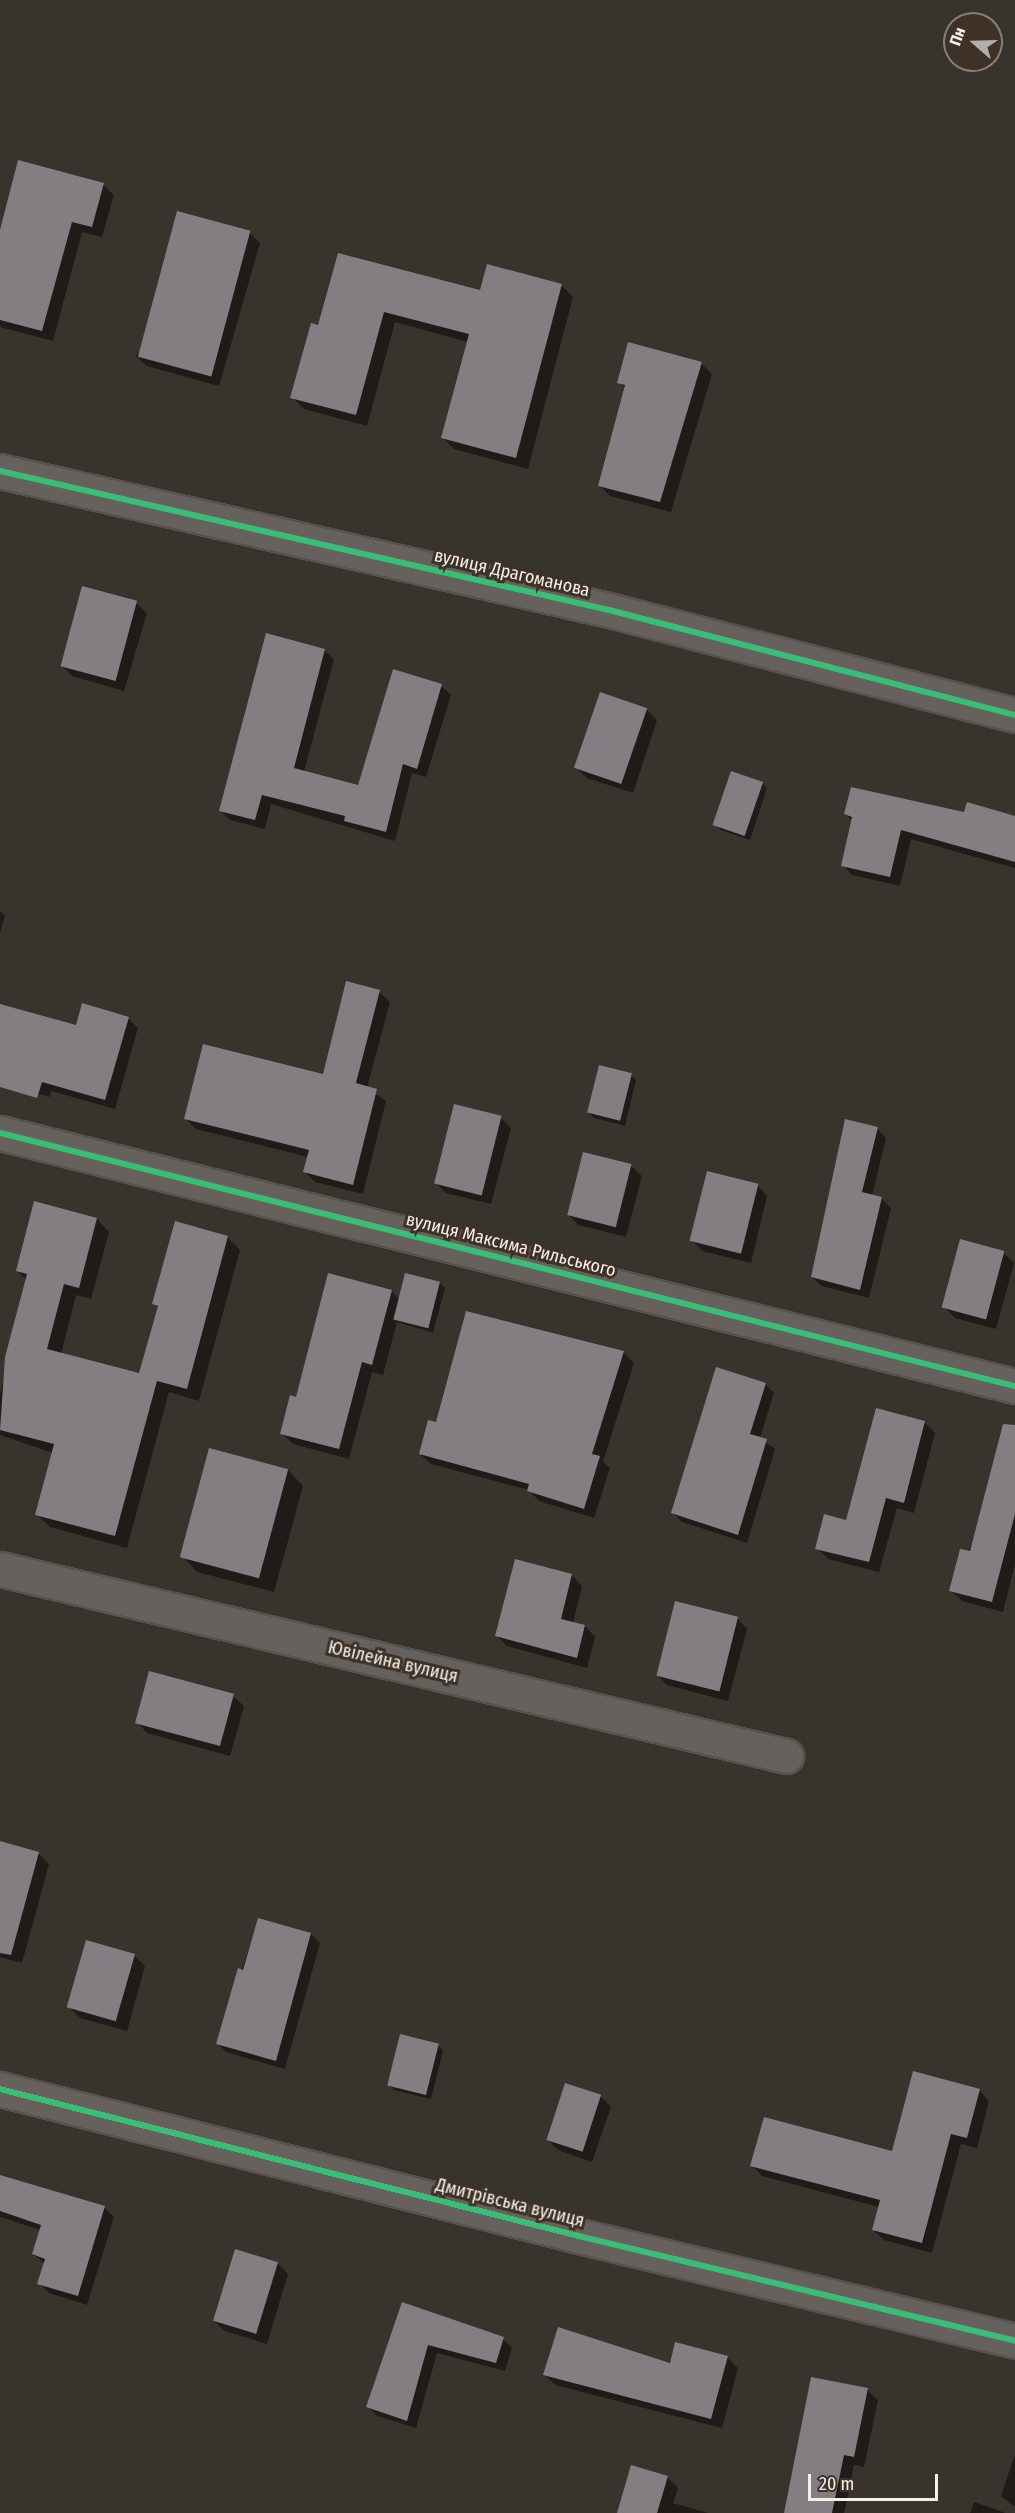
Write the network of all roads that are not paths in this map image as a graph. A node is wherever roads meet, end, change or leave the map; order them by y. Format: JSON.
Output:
{"nodes":[{"id":1,"x":0,"y":471,"type":"edge"},
{"id":2,"x":1015,"y":715,"type":"edge"},
{"id":3,"x":0,"y":1133,"type":"edge"},
{"id":4,"x":1015,"y":1386,"type":"edge"},
{"id":5,"x":0,"y":1569,"type":"edge"},
{"id":6,"x":786,"y":1755,"type":"dead end"},
{"id":7,"x":0,"y":2089,"type":"edge"},
{"id":8,"x":1015,"y":2341,"type":"edge"}],
"edges":[{"from":1,"to":2,"type":"street","name":"вулиця Драгоманова"},
{"from":3,"to":4,"type":"street","name":"вулиця Максима Рильського"},
{"from":5,"to":6,"type":"street","name":"Ювілейна вулиця"},
{"from":7,"to":8,"type":"street","name":"Дмитрівська вулиця"}]}
